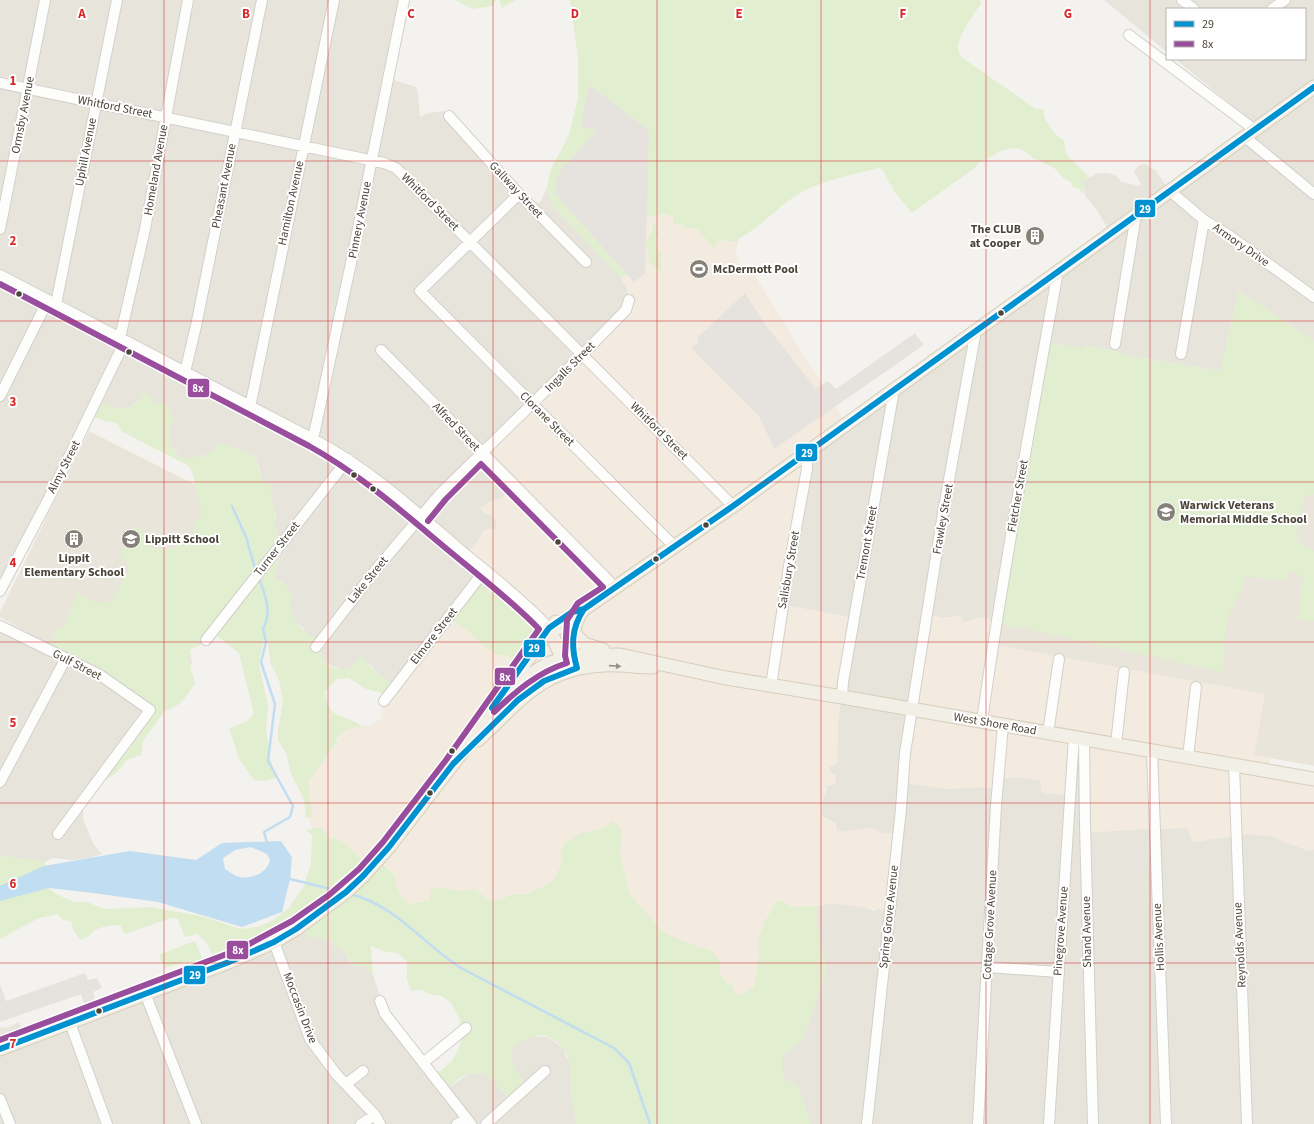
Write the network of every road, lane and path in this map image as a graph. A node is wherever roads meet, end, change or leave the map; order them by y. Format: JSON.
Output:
{"nodes":[{"id":1,"x":45,"y":0,"type":"edge"},
{"id":2,"x":117,"y":0,"type":"edge"},
{"id":3,"x":188,"y":0,"type":"edge"},
{"id":4,"x":262,"y":0,"type":"edge"},
{"id":5,"x":334,"y":0,"type":"edge"},
{"id":6,"x":404,"y":0,"type":"edge"},
{"id":7,"x":1182,"y":0,"type":"edge"},
{"id":8,"x":1285,"y":0,"type":"edge"},
{"id":9,"x":1193,"y":8,"type":"edge"},
{"id":10,"x":1273,"y":8,"type":"edge"},
{"id":11,"x":1129,"y":35,"type":"dead end"},
{"id":12,"x":0,"y":84,"type":"edge"},
{"id":13,"x":1314,"y":87,"type":"edge"},
{"id":14,"x":28,"y":89,"type":"junction"},
{"id":15,"x":96,"y":103,"type":"junction"},
{"id":16,"x":449,"y":116,"type":"dead end"},
{"id":17,"x":165,"y":117,"type":"junction"},
{"id":18,"x":235,"y":132,"type":"junction"},
{"id":19,"x":1250,"y":134,"type":"junction"},
{"id":20,"x":303,"y":146,"type":"junction"},
{"id":21,"x":371,"y":161,"type":"junction"},
{"id":22,"x":1170,"y":191,"type":"junction"},
{"id":23,"x":519,"y":194,"type":"junction"},
{"id":24,"x":1314,"y":194,"type":"edge"},
{"id":25,"x":1136,"y":215,"type":"junction"},
{"id":26,"x":1204,"y":220,"type":"junction"},
{"id":27,"x":0,"y":229,"type":"edge"},
{"id":28,"x":469,"y":242,"type":"junction"},
{"id":29,"x":586,"y":262,"type":"dead end"},
{"id":30,"x":1058,"y":271,"type":"junction"},
{"id":31,"x":0,"y":275,"type":"edge"},
{"id":32,"x":1314,"y":297,"type":"edge"},
{"id":33,"x":629,"y":300,"type":"dead end"},
{"id":34,"x":52,"y":302,"type":"junction"},
{"id":35,"x":976,"y":330,"type":"junction"},
{"id":36,"x":122,"y":340,"type":"junction"},
{"id":37,"x":1115,"y":344,"type":"dead end"},
{"id":38,"x":381,"y":350,"type":"dead end"},
{"id":39,"x":1181,"y":354,"type":"dead end"},
{"id":40,"x":582,"y":355,"type":"junction"},
{"id":41,"x":185,"y":372,"type":"junction"},
{"id":42,"x":894,"y":390,"type":"junction"},
{"id":43,"x":0,"y":396,"type":"edge"},
{"id":44,"x":532,"y":404,"type":"junction"},
{"id":45,"x":250,"y":407,"type":"junction"},
{"id":46,"x":313,"y":439,"type":"junction"},
{"id":47,"x":481,"y":453,"type":"junction"},
{"id":48,"x":801,"y":456,"type":"junction"},
{"id":49,"x":348,"y":459,"type":"junction"},
{"id":50,"x":733,"y":506,"type":"junction"},
{"id":51,"x":422,"y":516,"type":"junction"},
{"id":52,"x":675,"y":546,"type":"junction"},
{"id":53,"x":485,"y":570,"type":"junction"},
{"id":54,"x":616,"y":588,"type":"junction"},
{"id":55,"x":0,"y":591,"type":"edge"},
{"id":56,"x":581,"y":612,"type":"junction"},
{"id":57,"x":0,"y":626,"type":"edge"},
{"id":58,"x":550,"y":628,"type":"junction"},
{"id":59,"x":574,"y":633,"type":"junction"},
{"id":60,"x":206,"y":640,"type":"dead end"},
{"id":61,"x":316,"y":647,"type":"dead end"},
{"id":62,"x":620,"y":655,"type":"junction"},
{"id":63,"x":66,"y":658,"type":"junction"},
{"id":64,"x":1058,"y":659,"type":"dead end"},
{"id":65,"x":570,"y":663,"type":"junction"},
{"id":66,"x":675,"y":668,"type":"junction"},
{"id":67,"x":1124,"y":672,"type":"dead end"},
{"id":68,"x":771,"y":686,"type":"junction"},
{"id":69,"x":1196,"y":687,"type":"dead end"},
{"id":70,"x":842,"y":697,"type":"junction"},
{"id":71,"x":384,"y":702,"type":"dead end"},
{"id":72,"x":493,"y":707,"type":"junction"},
{"id":73,"x":911,"y":709,"type":"junction"},
{"id":74,"x":982,"y":721,"type":"junction"},
{"id":75,"x":1003,"y":725,"type":"junction"},
{"id":76,"x":1048,"y":733,"type":"junction"},
{"id":77,"x":1079,"y":738,"type":"junction"},
{"id":78,"x":1116,"y":744,"type":"junction"},
{"id":79,"x":1152,"y":751,"type":"junction"},
{"id":80,"x":1188,"y":757,"type":"junction"},
{"id":81,"x":452,"y":764,"type":"junction"},
{"id":82,"x":1234,"y":765,"type":"junction"},
{"id":83,"x":1314,"y":779,"type":"edge"},
{"id":84,"x":0,"y":782,"type":"edge"},
{"id":85,"x":58,"y":834,"type":"dead end"},
{"id":86,"x":274,"y":942,"type":"junction"},
{"id":87,"x":988,"y":967,"type":"junction"},
{"id":88,"x":1058,"y":972,"type":"junction"},
{"id":89,"x":145,"y":993,"type":"junction"},
{"id":90,"x":380,"y":1001,"type":"dead end"},
{"id":91,"x":70,"y":1022,"type":"junction"},
{"id":92,"x":466,"y":1028,"type":"dead end"},
{"id":93,"x":0,"y":1049,"type":"edge"},
{"id":94,"x":423,"y":1063,"type":"junction"},
{"id":95,"x":363,"y":1071,"type":"dead end"},
{"id":96,"x":545,"y":1071,"type":"dead end"},
{"id":97,"x":346,"y":1084,"type":"junction"},
{"id":98,"x":0,"y":1099,"type":"edge"},
{"id":99,"x":377,"y":1120,"type":"edge"},
{"id":100,"x":465,"y":1123,"type":"edge"},
{"id":101,"x":10,"y":1124,"type":"edge"},
{"id":102,"x":107,"y":1124,"type":"edge"},
{"id":103,"x":196,"y":1124,"type":"edge"},
{"id":104,"x":361,"y":1124,"type":"edge"},
{"id":105,"x":486,"y":1124,"type":"edge"},
{"id":106,"x":867,"y":1124,"type":"edge"},
{"id":107,"x":978,"y":1124,"type":"edge"},
{"id":108,"x":1049,"y":1124,"type":"edge"},
{"id":109,"x":1093,"y":1124,"type":"edge"},
{"id":110,"x":1166,"y":1124,"type":"edge"},
{"id":111,"x":1247,"y":1124,"type":"edge"}],
"edges":[{"from":1,"to":14,"type":"street","name":"Ormsby Avenue"},
{"from":2,"to":15,"type":"street","name":"Uphill Avenue"},
{"from":3,"to":17,"type":"street","name":"Homeland Avenue"},
{"from":4,"to":18,"type":"street","name":"Pheasant Avenue"},
{"from":5,"to":20,"type":"street","name":"Hamilton Avenue"},
{"from":6,"to":21,"type":"street","name":"Pinnery Avenue"},
{"from":7,"to":9,"type":"street"},
{"from":8,"to":10,"type":"street"},
{"from":11,"to":19,"type":"street"},
{"from":12,"to":14,"type":"street","name":"Whitford Street"},
{"from":13,"to":19,"type":"main road"},
{"from":14,"to":15,"type":"street","name":"Whitford Street"},
{"from":14,"to":27,"type":"street","name":"Ormsby Avenue"},
{"from":15,"to":17,"type":"street","name":"Whitford Street"},
{"from":15,"to":34,"type":"street","name":"Uphill Avenue"},
{"from":16,"to":23,"type":"street","name":"Gallway Street"},
{"from":17,"to":18,"type":"street","name":"Whitford Street"},
{"from":17,"to":36,"type":"street","name":"Homeland Avenue"},
{"from":18,"to":20,"type":"street","name":"Whitford Street"},
{"from":18,"to":41,"type":"street","name":"Pheasant Avenue"},
{"from":19,"to":22,"type":"main road"},
{"from":19,"to":24,"type":"street"},
{"from":20,"to":21,"type":"street","name":"Whitford Street"},
{"from":20,"to":45,"type":"street","name":"Hamilton Avenue"},
{"from":21,"to":28,"type":"street","name":"Whitford Street"},
{"from":21,"to":46,"type":"street","name":"Pinnery Avenue"},
{"from":22,"to":25,"type":"main road"},
{"from":22,"to":26,"type":"street","name":"Armory Drive"},
{"from":23,"to":28,"type":"street"},
{"from":23,"to":29,"type":"street","name":"Gallway Street"},
{"from":25,"to":30,"type":"main road"},
{"from":25,"to":37,"type":"street"},
{"from":26,"to":32,"type":"street","name":"Armory Drive"},
{"from":26,"to":39,"type":"street"},
{"from":28,"to":40,"type":"street","name":"Whitford Street"},
{"from":28,"to":44,"type":"street","name":"Clorane Street"},
{"from":30,"to":35,"type":"main road"},
{"from":30,"to":74,"type":"street","name":"Fletcher Street"},
{"from":31,"to":34,"type":"street"},
{"from":33,"to":40,"type":"street","name":"Ingalls Street"},
{"from":34,"to":36,"type":"street"},
{"from":34,"to":43,"type":"street","name":"Uphill Avenue"},
{"from":35,"to":42,"type":"main road"},
{"from":35,"to":73,"type":"street","name":"Frawley Street"},
{"from":36,"to":41,"type":"street"},
{"from":36,"to":55,"type":"street","name":"Almy Street"},
{"from":38,"to":47,"type":"street","name":"Alfred Street"},
{"from":40,"to":44,"type":"street","name":"Ingalls Street"},
{"from":40,"to":50,"type":"street","name":"Whitford Street"},
{"from":41,"to":45,"type":"street"},
{"from":42,"to":48,"type":"main road"},
{"from":42,"to":70,"type":"street","name":"Tremont Street"},
{"from":44,"to":47,"type":"street","name":"Ingalls Street"},
{"from":44,"to":52,"type":"street","name":"Clorane Street"},
{"from":45,"to":46,"type":"street"},
{"from":46,"to":49,"type":"street"},
{"from":47,"to":51,"type":"street","name":"Ingalls Street"},
{"from":47,"to":54,"type":"street","name":"Alfred Street"},
{"from":48,"to":50,"type":"main road"},
{"from":48,"to":68,"type":"street","name":"Salisbury Street"},
{"from":49,"to":51,"type":"street"},
{"from":49,"to":60,"type":"street","name":"Turner Street"},
{"from":50,"to":52,"type":"main road"},
{"from":51,"to":53,"type":"street"},
{"from":51,"to":61,"type":"street","name":"Lake Street"},
{"from":52,"to":54,"type":"main road"},
{"from":53,"to":58,"type":"street"},
{"from":53,"to":71,"type":"street","name":"Elmore Street"},
{"from":54,"to":56,"type":"main road"},
{"from":56,"to":58,"type":"main road"},
{"from":56,"to":59,"type":"main road"},
{"from":57,"to":63,"type":"street","name":"Gulf Street"},
{"from":58,"to":65,"type":"main road"},
{"from":58,"to":72,"type":"main road"},
{"from":59,"to":62,"type":"main road"},
{"from":59,"to":65,"type":"main road"},
{"from":62,"to":65,"type":"main road","name":"West Shore Road"},
{"from":62,"to":66,"type":"main road","name":"West Shore Road"},
{"from":63,"to":84,"type":"street"},
{"from":63,"to":85,"type":"street","name":"Gulf Street"},
{"from":64,"to":76,"type":"street"},
{"from":65,"to":66,"type":"main road","name":"West Shore Road","one_way":true},
{"from":65,"to":72,"type":"main road","name":"West Shore Road"},
{"from":65,"to":81,"type":"main road","name":"West Shore Road"},
{"from":66,"to":68,"type":"main road","name":"West Shore Road"},
{"from":67,"to":78,"type":"street"},
{"from":68,"to":70,"type":"main road","name":"West Shore Road"},
{"from":69,"to":80,"type":"street"},
{"from":70,"to":73,"type":"main road","name":"West Shore Road"},
{"from":72,"to":81,"type":"main road","name":"West Shore Road"},
{"from":73,"to":74,"type":"main road","name":"West Shore Road"},
{"from":73,"to":106,"type":"street","name":"Spring Grove Avenue"},
{"from":74,"to":75,"type":"main road","name":"West Shore Road"},
{"from":75,"to":76,"type":"main road","name":"West Shore Road"},
{"from":75,"to":87,"type":"street","name":"Cottage Grove Avenue"},
{"from":76,"to":77,"type":"main road","name":"West Shore Road"},
{"from":77,"to":78,"type":"main road","name":"West Shore Road"},
{"from":77,"to":88,"type":"street","name":"Pinegrove Avenue"},
{"from":77,"to":109,"type":"street","name":"Shand Avenue"},
{"from":78,"to":79,"type":"main road","name":"West Shore Road"},
{"from":79,"to":80,"type":"main road","name":"West Shore Road"},
{"from":79,"to":110,"type":"street","name":"Hollis Avenue"},
{"from":80,"to":82,"type":"main road","name":"West Shore Road"},
{"from":81,"to":86,"type":"main road","name":"West Shore Road"},
{"from":82,"to":83,"type":"main road","name":"West Shore Road"},
{"from":82,"to":111,"type":"street","name":"Reynolds Avenue"},
{"from":86,"to":89,"type":"main road","name":"West Shore Road"},
{"from":86,"to":97,"type":"street","name":"Moccasin Drive"},
{"from":87,"to":88,"type":"street"},
{"from":87,"to":107,"type":"street","name":"Cottage Grove Avenue"},
{"from":88,"to":108,"type":"street","name":"Pinegrove Avenue"},
{"from":89,"to":91,"type":"main road","name":"West Shore Road"},
{"from":89,"to":103,"type":"street"},
{"from":90,"to":94,"type":"street"},
{"from":91,"to":93,"type":"main road","name":"West Shore Road"},
{"from":91,"to":102,"type":"street"},
{"from":92,"to":94,"type":"street"},
{"from":94,"to":100,"type":"street"},
{"from":95,"to":97,"type":"street"},
{"from":96,"to":105,"type":"street"},
{"from":97,"to":99,"type":"street","name":"Moccasin Drive"},
{"from":98,"to":101,"type":"street"},
{"from":99,"to":104,"type":"street"}]}
